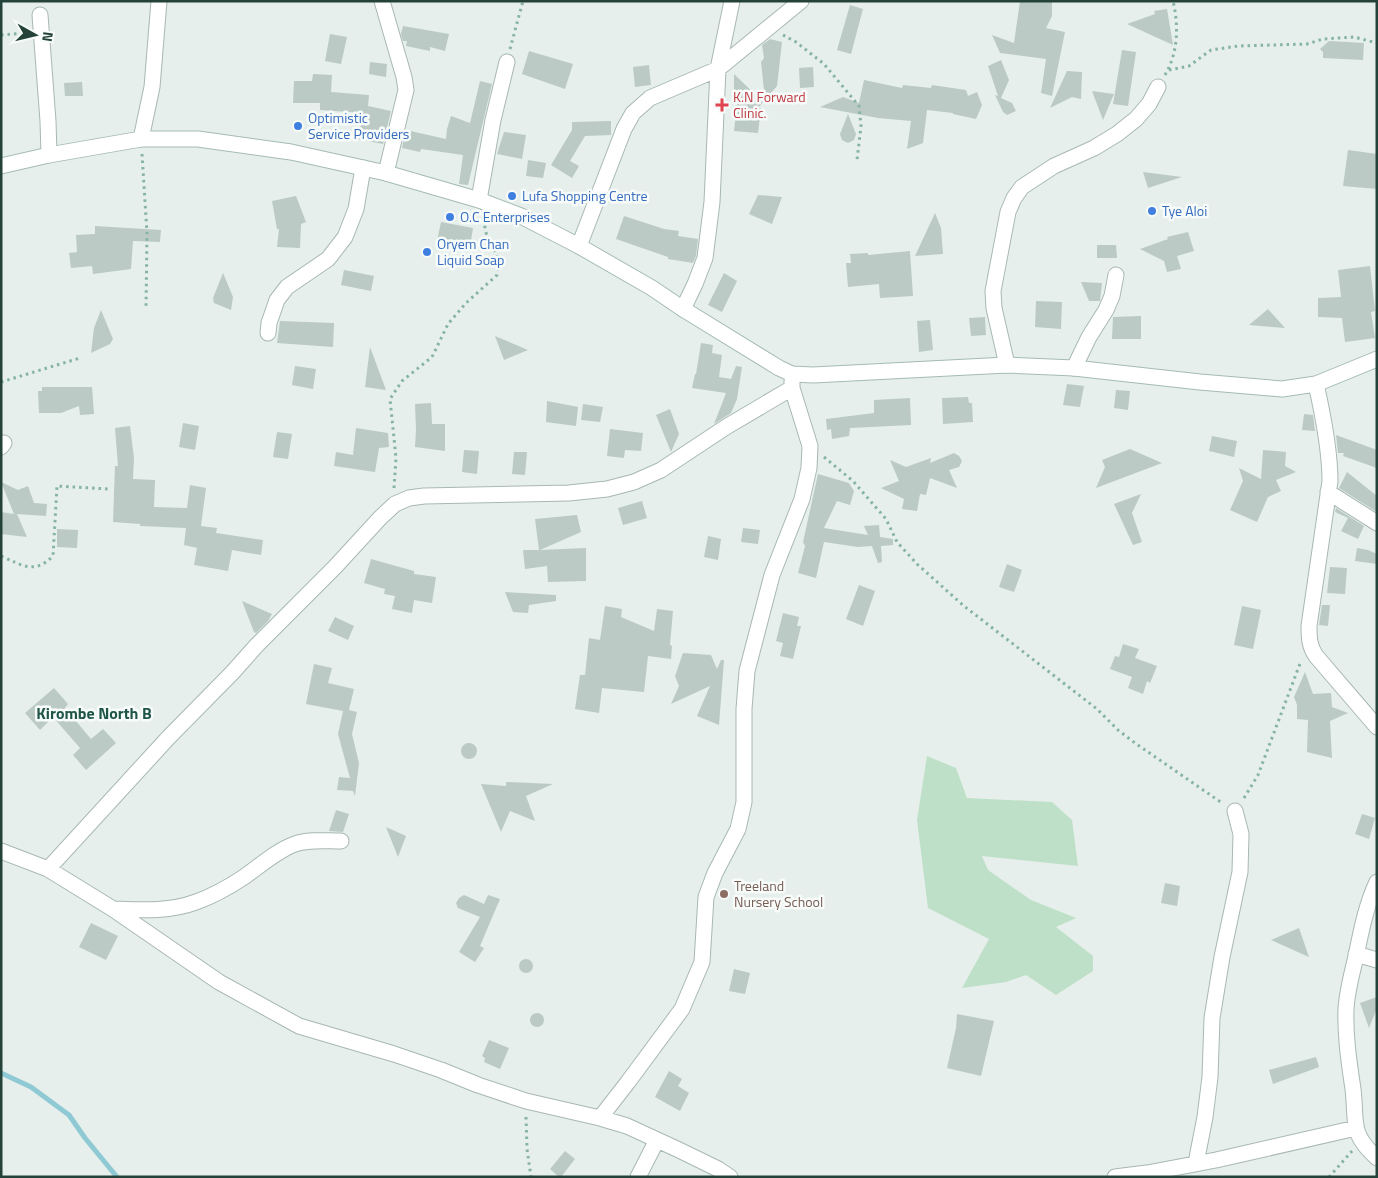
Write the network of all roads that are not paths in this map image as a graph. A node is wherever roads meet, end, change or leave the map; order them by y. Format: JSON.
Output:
{"nodes":[{"id":1,"x":159,"y":1,"type":"edge"},
{"id":2,"x":382,"y":1,"type":"edge"},
{"id":3,"x":732,"y":1,"type":"edge"},
{"id":4,"x":801,"y":1,"type":"edge"},
{"id":5,"x":40,"y":15,"type":"dead end"},
{"id":6,"x":507,"y":62,"type":"road end"},
{"id":7,"x":718,"y":69,"type":"junction"},
{"id":8,"x":1158,"y":87,"type":"road end"},
{"id":9,"x":141,"y":138,"type":"junction"},
{"id":10,"x":49,"y":155,"type":"junction"},
{"id":11,"x":1,"y":166,"type":"edge"},
{"id":12,"x":363,"y":168,"type":"junction"},
{"id":13,"x":386,"y":173,"type":"junction"},
{"id":14,"x":479,"y":200,"type":"junction"},
{"id":15,"x":579,"y":246,"type":"junction"},
{"id":16,"x":1116,"y":276,"type":"dead end"},
{"id":17,"x":682,"y":310,"type":"junction"},
{"id":18,"x":268,"y":333,"type":"dead end"},
{"id":19,"x":1377,"y":360,"type":"edge"},
{"id":20,"x":1007,"y":365,"type":"junction"},
{"id":21,"x":1074,"y":368,"type":"junction"},
{"id":22,"x":792,"y":381,"type":"junction"},
{"id":23,"x":1316,"y":384,"type":"junction"},
{"id":24,"x":1328,"y":492,"type":"junction"},
{"id":25,"x":1377,"y":522,"type":"edge"},
{"id":26,"x":1377,"y":727,"type":"edge"},
{"id":27,"x":1235,"y":811,"type":"road end"},
{"id":28,"x":341,"y":840,"type":"dead end"},
{"id":29,"x":1,"y":851,"type":"edge"},
{"id":30,"x":48,"y":869,"type":"junction"},
{"id":31,"x":1377,"y":882,"type":"edge"},
{"id":32,"x":113,"y":909,"type":"junction"},
{"id":33,"x":1356,"y":954,"type":"junction"},
{"id":34,"x":1377,"y":960,"type":"edge"},
{"id":35,"x":600,"y":1118,"type":"junction"},
{"id":36,"x":1358,"y":1134,"type":"junction"},
{"id":37,"x":657,"y":1140,"type":"junction"},
{"id":38,"x":1377,"y":1158,"type":"edge"},
{"id":39,"x":1196,"y":1163,"type":"junction"},
{"id":40,"x":638,"y":1177,"type":"edge"},
{"id":41,"x":730,"y":1177,"type":"edge"},
{"id":42,"x":1115,"y":1177,"type":"edge"}],
"edges":[{"from":1,"to":9,"type":"street"},
{"from":2,"to":13,"type":"street"},
{"from":3,"to":7,"type":"street"},
{"from":4,"to":7,"type":"street"},
{"from":5,"to":10,"type":"street"},
{"from":6,"to":14,"type":"street"},
{"from":7,"to":15,"type":"street"},
{"from":7,"to":17,"type":"street"},
{"from":8,"to":20,"type":"street"},
{"from":9,"to":10,"type":"street"},
{"from":9,"to":12,"type":"street"},
{"from":10,"to":11,"type":"street"},
{"from":12,"to":13,"type":"street"},
{"from":12,"to":18,"type":"street"},
{"from":13,"to":14,"type":"street"},
{"from":14,"to":15,"type":"street"},
{"from":15,"to":17,"type":"street"},
{"from":16,"to":21,"type":"street"},
{"from":17,"to":22,"type":"street"},
{"from":19,"to":23,"type":"street"},
{"from":20,"to":21,"type":"street"},
{"from":20,"to":22,"type":"street"},
{"from":21,"to":23,"type":"street"},
{"from":22,"to":30,"type":"street"},
{"from":22,"to":35,"type":"street"},
{"from":23,"to":24,"type":"street"},
{"from":24,"to":25,"type":"street"},
{"from":24,"to":26,"type":"street"},
{"from":27,"to":39,"type":"street"},
{"from":28,"to":32,"type":"street"},
{"from":29,"to":30,"type":"street"},
{"from":30,"to":32,"type":"street"},
{"from":31,"to":33,"type":"street"},
{"from":32,"to":35,"type":"street"},
{"from":33,"to":34,"type":"street"},
{"from":33,"to":36,"type":"street"},
{"from":35,"to":37,"type":"street"},
{"from":36,"to":38,"type":"street"},
{"from":36,"to":39,"type":"street"},
{"from":37,"to":40,"type":"street"},
{"from":37,"to":41,"type":"street"},
{"from":39,"to":42,"type":"street"}]}
